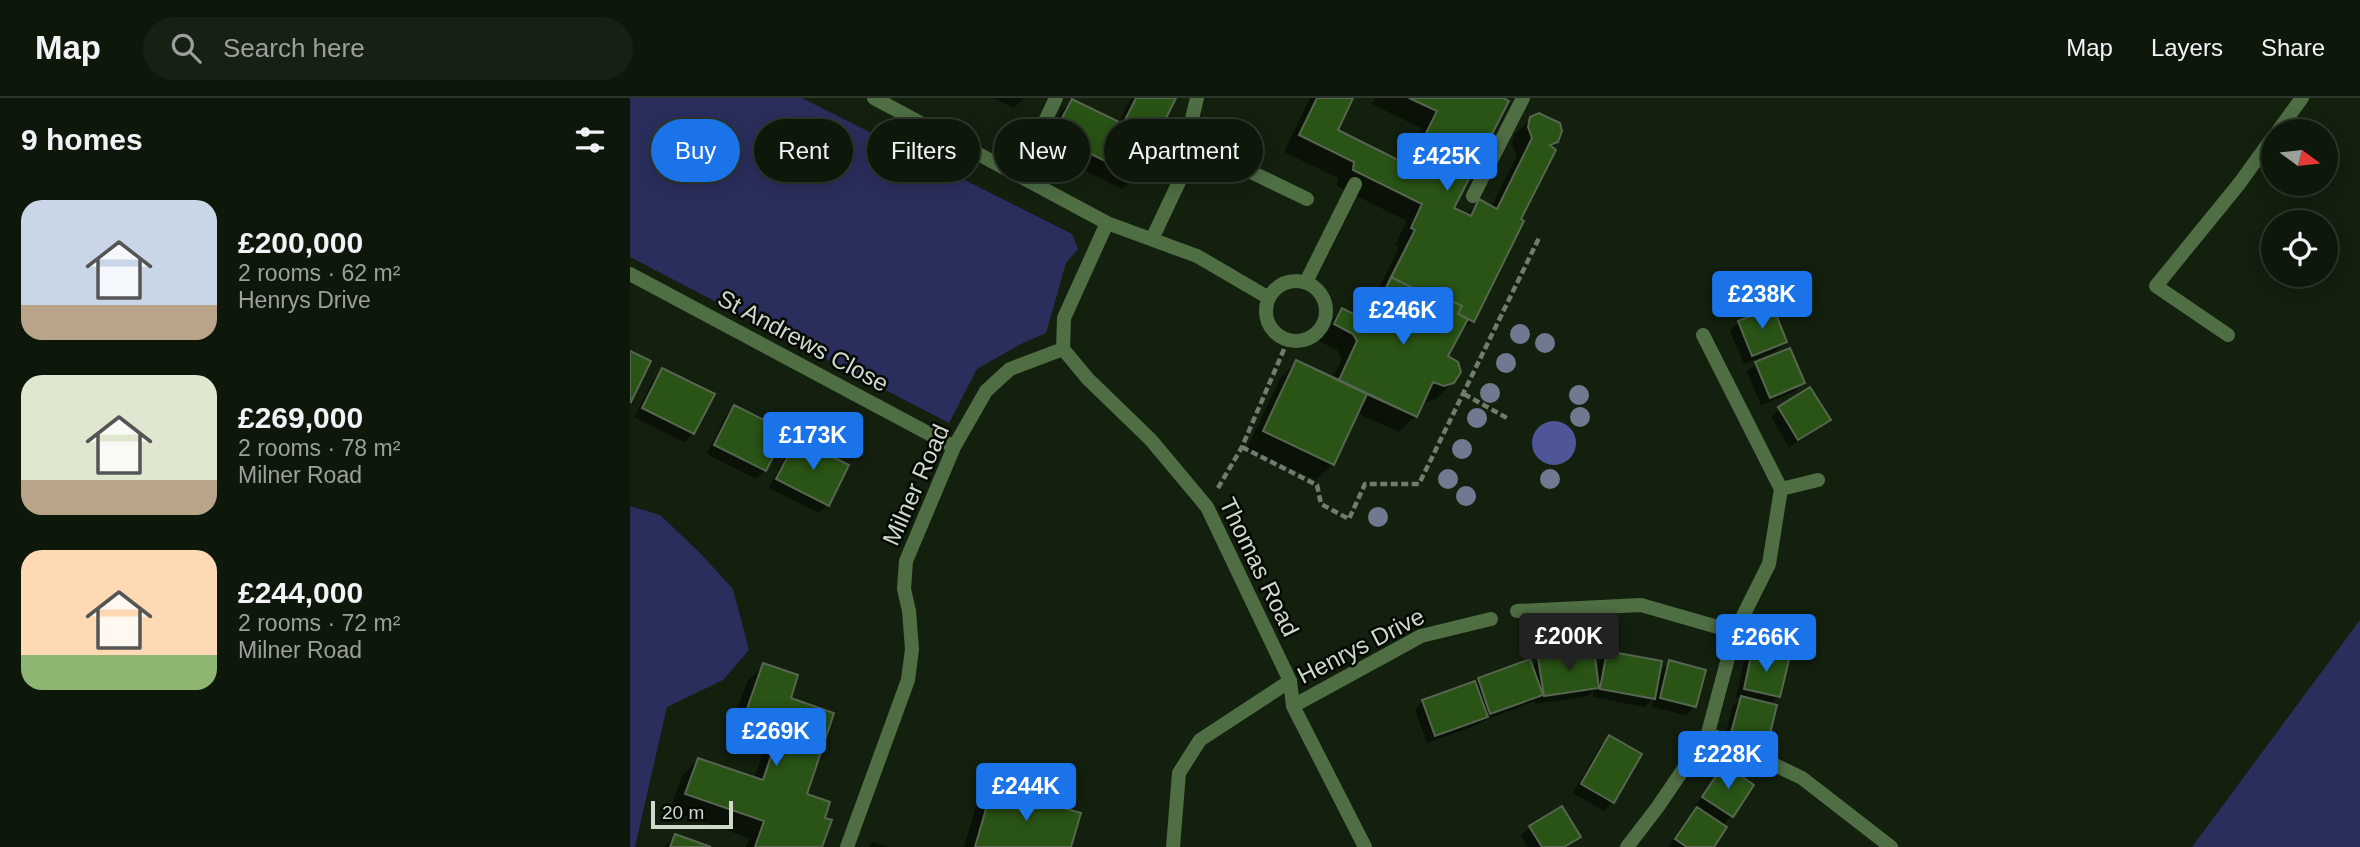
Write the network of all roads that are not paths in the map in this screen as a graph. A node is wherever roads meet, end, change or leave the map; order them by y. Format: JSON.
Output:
{"nodes":[{"id":1,"x":874,"y":98,"type":"edge"},
{"id":2,"x":1056,"y":98,"type":"edge"},
{"id":3,"x":1197,"y":98,"type":"edge"},
{"id":4,"x":1523,"y":98,"type":"edge"},
{"id":5,"x":2302,"y":98,"type":"edge"},
{"id":6,"x":1046,"y":119,"type":"edge"},
{"id":7,"x":1192,"y":119,"type":"edge"},
{"id":8,"x":2286,"y":119,"type":"edge"},
{"id":9,"x":2261,"y":154,"type":"edge"},
{"id":10,"x":994,"y":163,"type":"edge"},
{"id":11,"x":1263,"y":178,"type":"edge"},
{"id":12,"x":1030,"y":182,"type":"edge"},
{"id":13,"x":1179,"y":182,"type":"edge"},
{"id":14,"x":1355,"y":184,"type":"dead end"},
{"id":15,"x":1473,"y":196,"type":"dead end"},
{"id":16,"x":1307,"y":199,"type":"dead end"},
{"id":17,"x":1107,"y":223,"type":"junction"},
{"id":18,"x":1152,"y":239,"type":"junction"},
{"id":19,"x":630,"y":274,"type":"edge"},
{"id":20,"x":1306,"y":282,"type":"junction"},
{"id":21,"x":1269,"y":298,"type":"junction"},
{"id":22,"x":1703,"y":335,"type":"dead end"},
{"id":23,"x":2228,"y":335,"type":"dead end"},
{"id":24,"x":1063,"y":349,"type":"junction"},
{"id":25,"x":954,"y":447,"type":"junction"},
{"id":26,"x":1818,"y":480,"type":"dead end"},
{"id":27,"x":1781,"y":489,"type":"junction"},
{"id":28,"x":1517,"y":611,"type":"dead end"},
{"id":29,"x":1491,"y":619,"type":"dead end"},
{"id":30,"x":1735,"y":632,"type":"junction"},
{"id":31,"x":1290,"y":681,"type":"junction"},
{"id":32,"x":1293,"y":706,"type":"junction"},
{"id":33,"x":1708,"y":733,"type":"junction"},
{"id":34,"x":846,"y":847,"type":"edge"},
{"id":35,"x":1173,"y":847,"type":"edge"},
{"id":36,"x":1365,"y":847,"type":"edge"},
{"id":37,"x":1627,"y":847,"type":"edge"},
{"id":38,"x":1891,"y":847,"type":"edge"}],
"edges":[{"from":1,"to":10,"type":"street"},
{"from":2,"to":6,"type":"street"},
{"from":3,"to":7,"type":"street"},
{"from":4,"to":15,"type":"street"},
{"from":5,"to":8,"type":"street"},
{"from":9,"to":23,"type":"street"},
{"from":11,"to":16,"type":"street"},
{"from":12,"to":17,"type":"street"},
{"from":13,"to":18,"type":"street"},
{"from":14,"to":20,"type":"street"},
{"from":17,"to":18,"type":"street"},
{"from":17,"to":24,"type":"street"},
{"from":18,"to":21,"type":"street"},
{"from":19,"to":25,"type":"street","name":"St Andrews Close"},
{"from":20,"to":21,"type":"street"},
{"from":20,"to":21,"type":"street"},
{"from":22,"to":27,"type":"street"},
{"from":24,"to":25,"type":"street","name":"Milner Road"},
{"from":24,"to":31,"type":"street","name":"Thomas Road"},
{"from":25,"to":34,"type":"street","name":"Milner Road"},
{"from":26,"to":27,"type":"street"},
{"from":27,"to":30,"type":"street"},
{"from":28,"to":30,"type":"street"},
{"from":29,"to":32,"type":"street","name":"Henrys Drive"},
{"from":30,"to":33,"type":"street"},
{"from":31,"to":32,"type":"street","name":"Thomas Road"},
{"from":31,"to":35,"type":"street"},
{"from":32,"to":36,"type":"street","name":"Thomas Road"},
{"from":33,"to":37,"type":"street"},
{"from":33,"to":38,"type":"street"}]}
